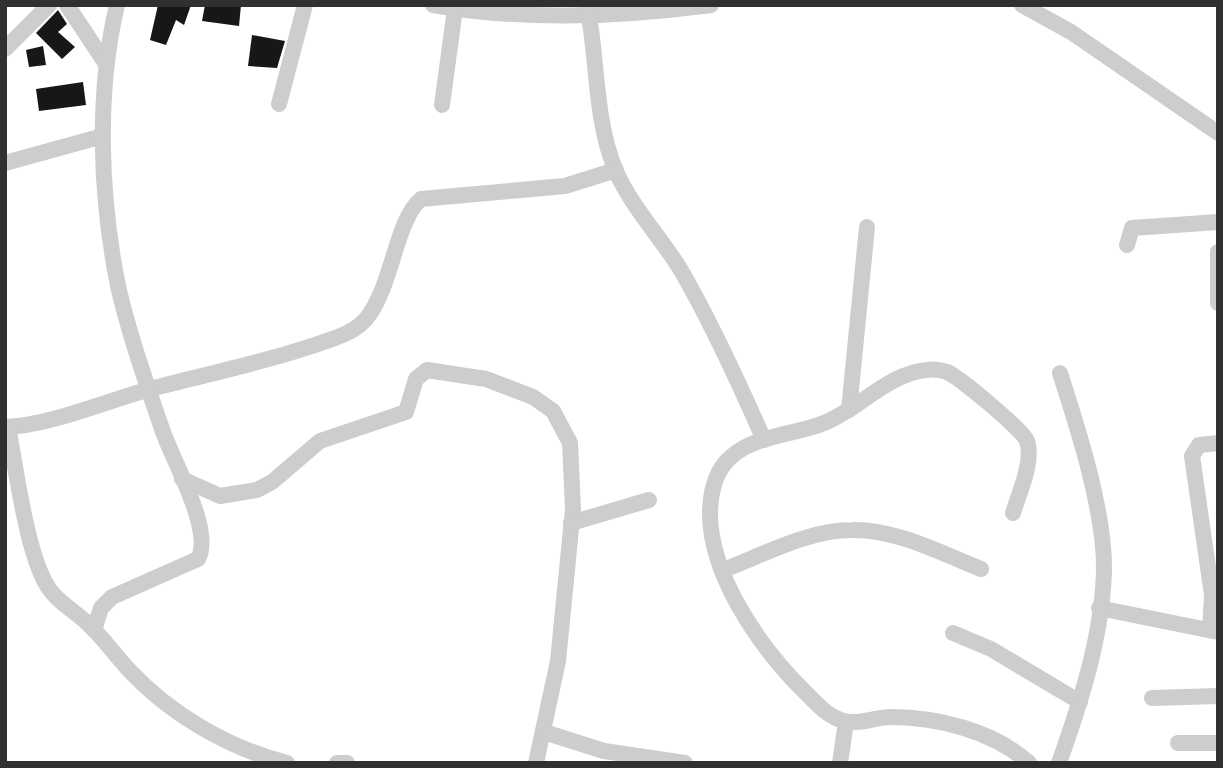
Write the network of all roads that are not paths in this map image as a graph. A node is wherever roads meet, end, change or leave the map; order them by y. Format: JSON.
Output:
{"nodes":[{"id":1,"x":49,"y":5,"type":"edge"},
{"id":2,"x":67,"y":5,"type":"edge"},
{"id":3,"x":117,"y":5,"type":"edge"},
{"id":4,"x":305,"y":5,"type":"edge"},
{"id":5,"x":433,"y":5,"type":"edge"},
{"id":6,"x":710,"y":5,"type":"edge"},
{"id":7,"x":1022,"y":5,"type":"edge"},
{"id":8,"x":455,"y":9,"type":"junction"},
{"id":9,"x":588,"y":10,"type":"edge"},
{"id":10,"x":5,"y":49,"type":"edge"},
{"id":11,"x":106,"y":64,"type":"junction"},
{"id":12,"x":279,"y":104,"type":"dead end"},
{"id":13,"x":442,"y":105,"type":"dead end"},
{"id":14,"x":1218,"y":133,"type":"edge"},
{"id":15,"x":103,"y":136,"type":"junction"},
{"id":16,"x":5,"y":163,"type":"edge"},
{"id":17,"x":616,"y":170,"type":"junction"},
{"id":18,"x":1218,"y":222,"type":"edge"},
{"id":19,"x":867,"y":227,"type":"dead end"},
{"id":20,"x":1127,"y":245,"type":"dead end"},
{"id":21,"x":1218,"y":252,"type":"edge"},
{"id":22,"x":1218,"y":303,"type":"edge"},
{"id":23,"x":1060,"y":373,"type":"dead end"},
{"id":24,"x":149,"y":390,"type":"junction"},
{"id":25,"x":849,"y":410,"type":"junction"},
{"id":26,"x":7,"y":427,"type":"edge"},
{"id":27,"x":764,"y":440,"type":"junction"},
{"id":28,"x":1218,"y":443,"type":"edge"},
{"id":29,"x":182,"y":479,"type":"junction"},
{"id":30,"x":649,"y":500,"type":"dead end"},
{"id":31,"x":1013,"y":513,"type":"dead end"},
{"id":32,"x":571,"y":523,"type":"junction"},
{"id":33,"x":981,"y":569,"type":"dead end"},
{"id":34,"x":723,"y":570,"type":"junction"},
{"id":35,"x":1099,"y":608,"type":"junction"},
{"id":36,"x":94,"y":630,"type":"junction"},
{"id":37,"x":1214,"y":631,"type":"edge"},
{"id":38,"x":953,"y":633,"type":"dead end"},
{"id":39,"x":1218,"y":696,"type":"edge"},
{"id":40,"x":1153,"y":698,"type":"dead end"},
{"id":41,"x":1080,"y":702,"type":"junction"},
{"id":42,"x":846,"y":722,"type":"junction"},
{"id":43,"x":544,"y":732,"type":"junction"},
{"id":44,"x":1178,"y":743,"type":"dead end"},
{"id":45,"x":1218,"y":743,"type":"edge"},
{"id":46,"x":640,"y":760,"type":"edge"},
{"id":47,"x":287,"y":763,"type":"edge"},
{"id":48,"x":337,"y":763,"type":"edge"},
{"id":49,"x":347,"y":763,"type":"edge"},
{"id":50,"x":536,"y":763,"type":"edge"},
{"id":51,"x":685,"y":763,"type":"edge"},
{"id":52,"x":840,"y":763,"type":"edge"},
{"id":53,"x":1029,"y":763,"type":"edge"},
{"id":54,"x":1059,"y":763,"type":"edge"}],
"edges":[{"from":1,"to":10,"type":"street"},
{"from":2,"to":11,"type":"street"},
{"from":3,"to":11,"type":"street"},
{"from":4,"to":12,"type":"street"},
{"from":5,"to":8,"type":"street"},
{"from":6,"to":9,"type":"street"},
{"from":7,"to":14,"type":"street"},
{"from":8,"to":9,"type":"street"},
{"from":8,"to":13,"type":"street"},
{"from":9,"to":17,"type":"street"},
{"from":11,"to":15,"type":"street"},
{"from":15,"to":16,"type":"street"},
{"from":15,"to":24,"type":"street"},
{"from":17,"to":24,"type":"street"},
{"from":17,"to":27,"type":"street"},
{"from":18,"to":20,"type":"street"},
{"from":19,"to":25,"type":"street"},
{"from":21,"to":22,"type":"street"},
{"from":23,"to":35,"type":"street"},
{"from":24,"to":26,"type":"street"},
{"from":24,"to":29,"type":"street"},
{"from":25,"to":27,"type":"street"},
{"from":25,"to":31,"type":"street"},
{"from":26,"to":36,"type":"street"},
{"from":27,"to":34,"type":"street"},
{"from":28,"to":37,"type":"street"},
{"from":29,"to":32,"type":"street"},
{"from":29,"to":36,"type":"street"},
{"from":30,"to":32,"type":"street"},
{"from":32,"to":43,"type":"street"},
{"from":33,"to":34,"type":"street"},
{"from":34,"to":42,"type":"street"},
{"from":35,"to":37,"type":"street"},
{"from":35,"to":41,"type":"street"},
{"from":36,"to":47,"type":"street"},
{"from":38,"to":41,"type":"street"},
{"from":39,"to":40,"type":"street"},
{"from":41,"to":54,"type":"street"},
{"from":42,"to":52,"type":"street"},
{"from":42,"to":53,"type":"street"},
{"from":43,"to":46,"type":"street"},
{"from":43,"to":50,"type":"street"},
{"from":44,"to":45,"type":"street"},
{"from":46,"to":51,"type":"street"},
{"from":48,"to":49,"type":"street"}]}
